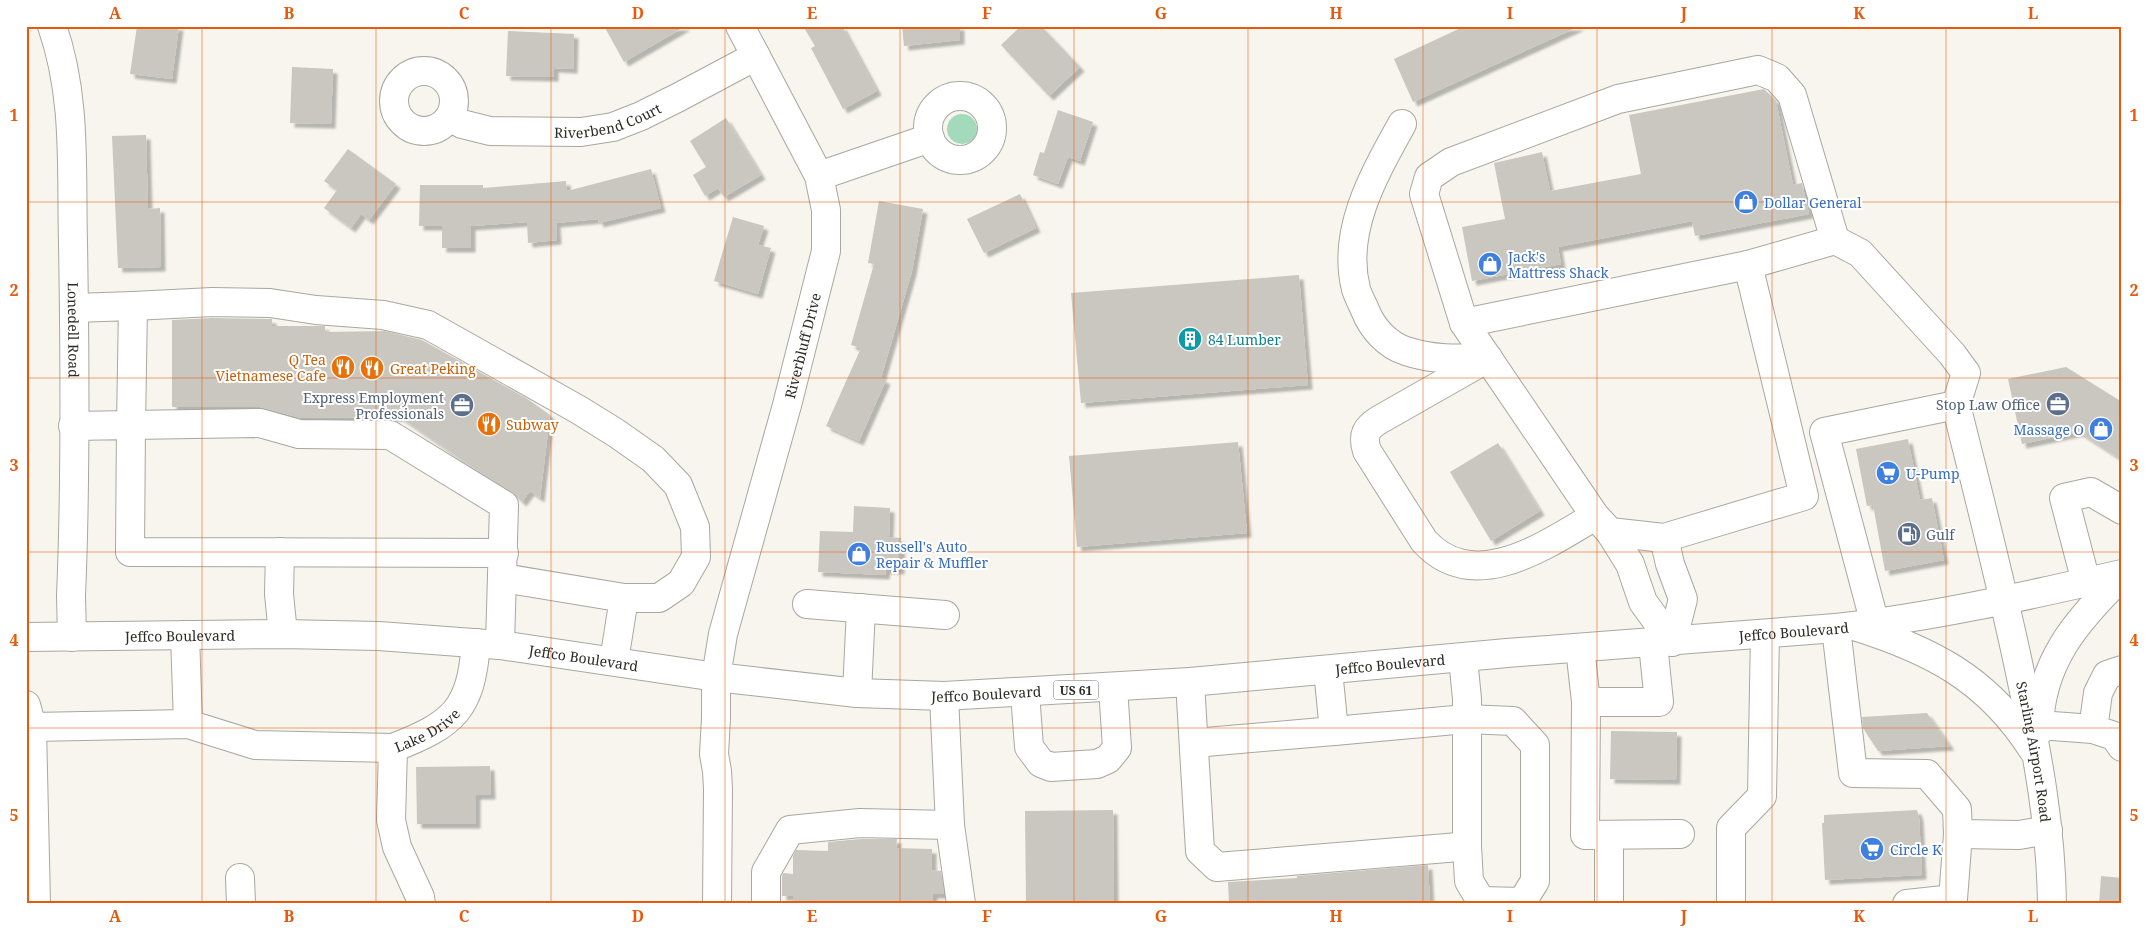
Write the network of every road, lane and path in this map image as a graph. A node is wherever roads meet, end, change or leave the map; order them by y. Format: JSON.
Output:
{"nodes":[{"id":1,"x":740,"y":26,"type":"edge"},
{"id":2,"x":55,"y":29,"type":"edge"},
{"id":3,"x":756,"y":56,"type":"junction"},
{"id":4,"x":450,"y":117,"type":"dead end"},
{"id":5,"x":1402,"y":124,"type":"dead end"},
{"id":6,"x":930,"y":138,"type":"dead end"},
{"id":7,"x":819,"y":176,"type":"junction"},
{"id":8,"x":1835,"y":240,"type":"junction"},
{"id":9,"x":1748,"y":265,"type":"junction"},
{"id":10,"x":132,"y":306,"type":"junction"},
{"id":11,"x":74,"y":308,"type":"junction"},
{"id":12,"x":1464,"y":323,"type":"junction"},
{"id":13,"x":1488,"y":358,"type":"junction"},
{"id":14,"x":1956,"y":405,"type":"junction"},
{"id":15,"x":131,"y":425,"type":"junction"},
{"id":16,"x":73,"y":426,"type":"junction"},
{"id":17,"x":2122,"y":510,"type":"edge"},
{"id":18,"x":1603,"y":524,"type":"junction"},
{"id":19,"x":1664,"y":538,"type":"junction"},
{"id":20,"x":280,"y":552,"type":"junction"},
{"id":21,"x":503,"y":566,"type":"junction"},
{"id":22,"x":2122,"y":575,"type":"edge"},
{"id":23,"x":2086,"y":582,"type":"junction"},
{"id":24,"x":624,"y":598,"type":"junction"},
{"id":25,"x":2004,"y":601,"type":"junction"},
{"id":26,"x":807,"y":604,"type":"dead end"},
{"id":27,"x":861,"y":608,"type":"junction"},
{"id":28,"x":945,"y":615,"type":"dead end"},
{"id":29,"x":1855,"y":626,"type":"junction"},
{"id":30,"x":283,"y":634,"type":"junction"},
{"id":31,"x":1765,"y":634,"type":"junction"},
{"id":32,"x":185,"y":635,"type":"junction"},
{"id":33,"x":26,"y":637,"type":"edge"},
{"id":34,"x":72,"y":637,"type":"junction"},
{"id":35,"x":1662,"y":643,"type":"junction"},
{"id":36,"x":488,"y":644,"type":"junction"},
{"id":37,"x":1580,"y":648,"type":"junction"},
{"id":38,"x":1463,"y":658,"type":"junction"},
{"id":39,"x":614,"y":661,"type":"junction"},
{"id":40,"x":1328,"y":670,"type":"junction"},
{"id":41,"x":2122,"y":670,"type":"edge"},
{"id":42,"x":716,"y":676,"type":"junction"},
{"id":43,"x":1190,"y":682,"type":"junction"},
{"id":44,"x":1113,"y":687,"type":"junction"},
{"id":45,"x":1025,"y":693,"type":"junction"},
{"id":46,"x":856,"y":694,"type":"junction"},
{"id":47,"x":944,"y":696,"type":"junction"},
{"id":48,"x":1586,"y":702,"type":"junction"},
{"id":49,"x":29,"y":716,"type":"edge"},
{"id":50,"x":1466,"y":719,"type":"junction"},
{"id":51,"x":188,"y":724,"type":"junction"},
{"id":52,"x":2039,"y":725,"type":"junction"},
{"id":53,"x":2093,"y":729,"type":"junction"},
{"id":54,"x":1334,"y":731,"type":"junction"},
{"id":55,"x":1194,"y":743,"type":"junction"},
{"id":56,"x":2122,"y":747,"type":"edge"},
{"id":57,"x":393,"y":748,"type":"junction"},
{"id":58,"x":2039,"y":760,"type":"junction"},
{"id":59,"x":950,"y":825,"type":"junction"},
{"id":60,"x":2048,"y":830,"type":"junction"},
{"id":61,"x":1680,"y":834,"type":"dead end"},
{"id":62,"x":1958,"y":834,"type":"junction"},
{"id":63,"x":1609,"y":835,"type":"junction"},
{"id":64,"x":1467,"y":846,"type":"junction"},
{"id":65,"x":36,"y":904,"type":"edge"},
{"id":66,"x":421,"y":904,"type":"edge"},
{"id":67,"x":717,"y":904,"type":"edge"},
{"id":68,"x":766,"y":904,"type":"edge"},
{"id":69,"x":961,"y":904,"type":"edge"},
{"id":70,"x":1609,"y":904,"type":"edge"},
{"id":71,"x":1731,"y":904,"type":"edge"},
{"id":72,"x":1907,"y":904,"type":"edge"},
{"id":73,"x":2052,"y":904,"type":"edge"}],
"edges":[{"from":1,"to":3,"type":"street","name":"Riverbluff Drive"},
{"from":2,"to":11,"type":"street","name":"Lonedell Road"},
{"from":3,"to":4,"type":"street","name":"Riverbend Court"},
{"from":3,"to":7,"type":"street","name":"Riverbluff Drive"},
{"from":5,"to":13,"type":"street"},
{"from":6,"to":7,"type":"street"},
{"from":7,"to":42,"type":"street","name":"Riverbluff Drive"},
{"from":8,"to":9,"type":"street"},
{"from":8,"to":12,"type":"street"},
{"from":8,"to":14,"type":"street"},
{"from":9,"to":12,"type":"street"},
{"from":9,"to":19,"type":"street"},
{"from":10,"to":11,"type":"street"},
{"from":10,"to":15,"type":"street"},
{"from":10,"to":24,"type":"street"},
{"from":11,"to":16,"type":"street","name":"Lonedell Road"},
{"from":12,"to":13,"type":"street"},
{"from":13,"to":18,"type":"street"},
{"from":13,"to":18,"type":"street"},
{"from":14,"to":25,"type":"street","name":"Starling Airport Road"},
{"from":14,"to":29,"type":"street"},
{"from":15,"to":16,"type":"street"},
{"from":15,"to":20,"type":"street"},
{"from":15,"to":21,"type":"street","name":"Lake Drive"},
{"from":16,"to":34,"type":"street","name":"Lonedell Road"},
{"from":17,"to":23,"type":"street"},
{"from":18,"to":19,"type":"street"},
{"from":18,"to":35,"type":"street"},
{"from":19,"to":35,"type":"street"},
{"from":20,"to":21,"type":"street"},
{"from":20,"to":30,"type":"street"},
{"from":21,"to":24,"type":"street"},
{"from":21,"to":36,"type":"street","name":"Lake Drive"},
{"from":22,"to":23,"type":"street","name":"Jeffco Boulevard","number":"US 61"},
{"from":22,"to":52,"type":"street"},
{"from":23,"to":25,"type":"street","name":"Jeffco Boulevard","number":"US 61"},
{"from":24,"to":39,"type":"street"},
{"from":25,"to":29,"type":"street","name":"Jeffco Boulevard","number":"US 61"},
{"from":25,"to":58,"type":"street","name":"Starling Airport Road"},
{"from":26,"to":27,"type":"street"},
{"from":27,"to":28,"type":"street"},
{"from":27,"to":46,"type":"street"},
{"from":29,"to":31,"type":"street","name":"Jeffco Boulevard","number":"US 61"},
{"from":29,"to":58,"type":"street"},
{"from":29,"to":62,"type":"street"},
{"from":30,"to":32,"type":"street","name":"Jeffco Boulevard","number":"US 61"},
{"from":30,"to":36,"type":"street","name":"Jeffco Boulevard","number":"US 61"},
{"from":31,"to":35,"type":"street","name":"Jeffco Boulevard","number":"US 61"},
{"from":31,"to":71,"type":"street"},
{"from":32,"to":34,"type":"street","name":"Jeffco Boulevard","number":"US 61"},
{"from":32,"to":51,"type":"street"},
{"from":33,"to":34,"type":"street","name":"Jeffco Boulevard","number":"US 61"},
{"from":35,"to":37,"type":"street","name":"Jeffco Boulevard","number":"US 61"},
{"from":35,"to":48,"type":"street"},
{"from":36,"to":39,"type":"street","name":"Jeffco Boulevard","number":"US 61"},
{"from":36,"to":57,"type":"street","name":"Lake Drive"},
{"from":37,"to":38,"type":"street","name":"Jeffco Boulevard","number":"US 61"},
{"from":37,"to":48,"type":"street"},
{"from":38,"to":40,"type":"street","name":"Jeffco Boulevard","number":"US 61"},
{"from":38,"to":50,"type":"street"},
{"from":39,"to":42,"type":"street","name":"Jeffco Boulevard","number":"US 61"},
{"from":40,"to":43,"type":"street","name":"Jeffco Boulevard","number":"US 61"},
{"from":40,"to":54,"type":"street"},
{"from":41,"to":53,"type":"street"},
{"from":42,"to":46,"type":"street","name":"Jeffco Boulevard","number":"US 61"},
{"from":42,"to":67,"type":"street","name":"Riverbluff Drive"},
{"from":43,"to":44,"type":"street","name":"Jeffco Boulevard","number":"US 61"},
{"from":43,"to":55,"type":"street"},
{"from":44,"to":45,"type":"street","name":"Jeffco Boulevard","number":"US 61"},
{"from":44,"to":45,"type":"street"},
{"from":45,"to":47,"type":"street","name":"Jeffco Boulevard","number":"US 61"},
{"from":46,"to":47,"type":"street","name":"Jeffco Boulevard","number":"US 61"},
{"from":47,"to":59,"type":"street"},
{"from":48,"to":63,"type":"street"},
{"from":49,"to":51,"type":"street"},
{"from":49,"to":65,"type":"street"},
{"from":50,"to":54,"type":"street"},
{"from":50,"to":64,"type":"street"},
{"from":50,"to":64,"type":"street"},
{"from":51,"to":57,"type":"street"},
{"from":52,"to":53,"type":"street"},
{"from":52,"to":58,"type":"street"},
{"from":53,"to":56,"type":"street"},
{"from":54,"to":55,"type":"street"},
{"from":55,"to":64,"type":"street"},
{"from":57,"to":66,"type":"street","name":"Lake Drive"},
{"from":58,"to":60,"type":"street","name":"Starling Airport Road"},
{"from":59,"to":68,"type":"street"},
{"from":59,"to":69,"type":"street"},
{"from":60,"to":62,"type":"street"},
{"from":60,"to":73,"type":"street","name":"Starling Airport Road"},
{"from":61,"to":63,"type":"street"},
{"from":62,"to":72,"type":"street"},
{"from":63,"to":70,"type":"street"}]}
